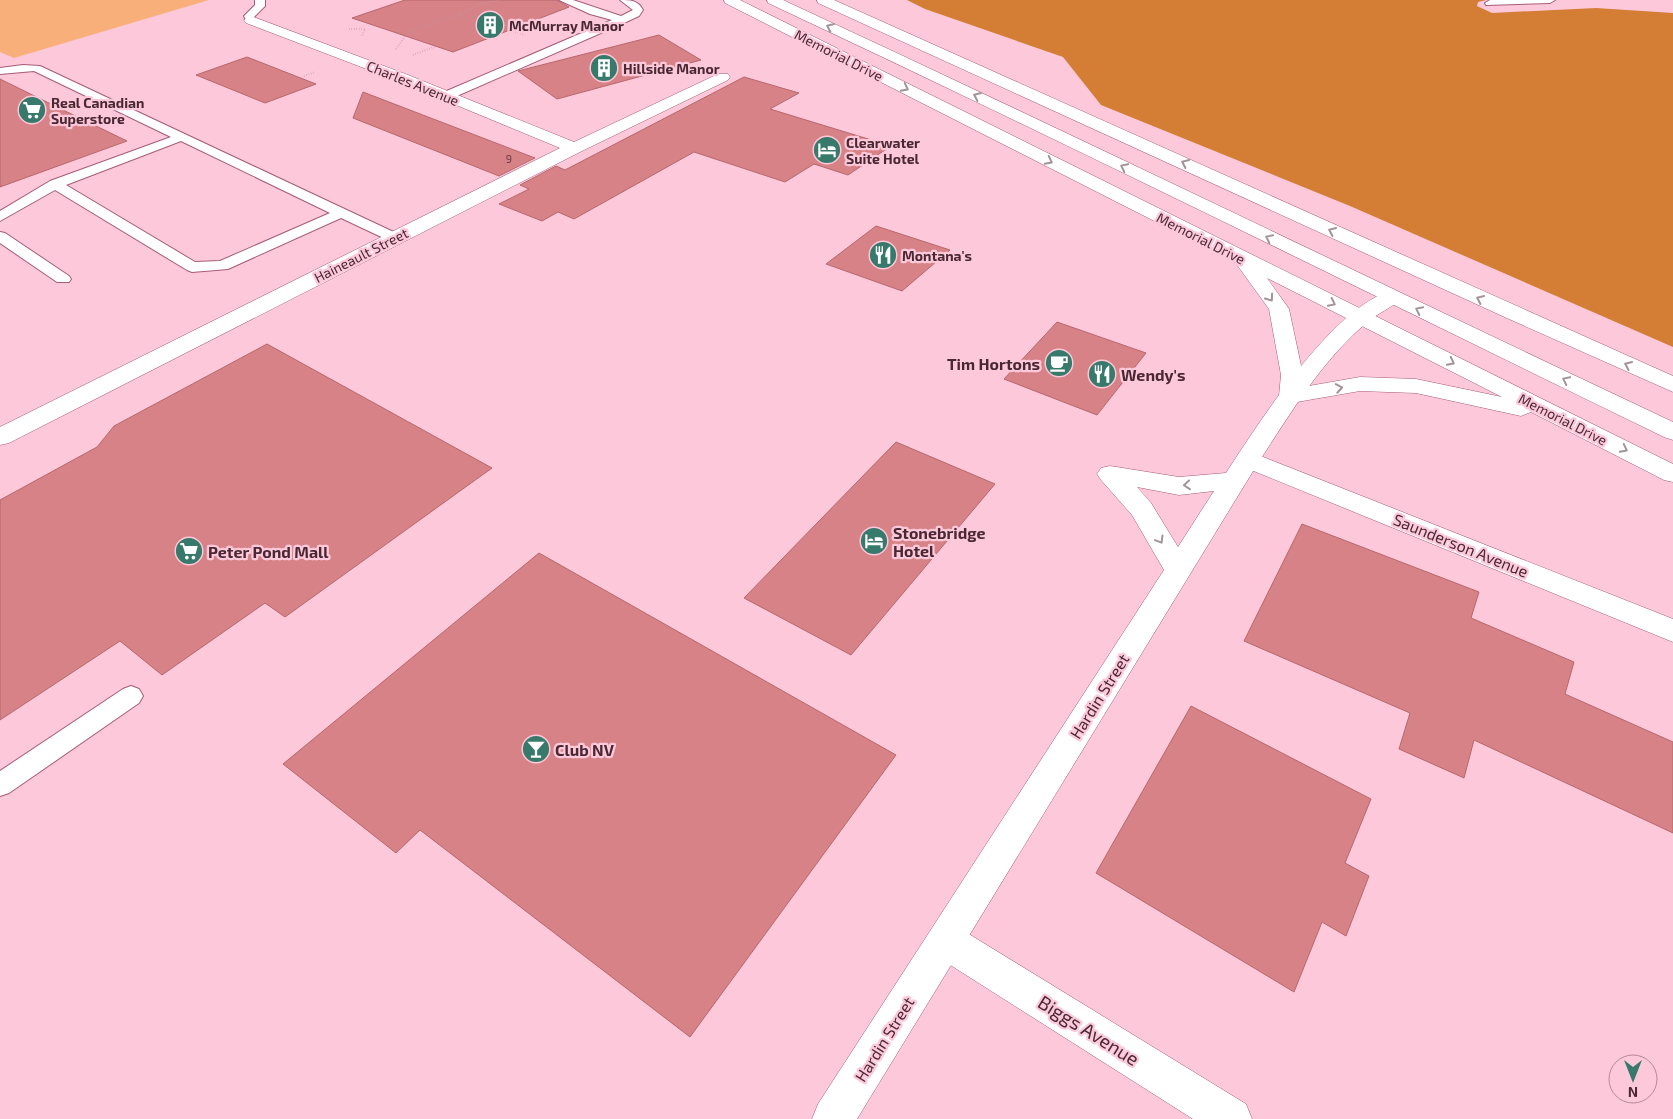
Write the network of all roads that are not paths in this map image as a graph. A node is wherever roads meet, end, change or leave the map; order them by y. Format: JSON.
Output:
{"nodes":[{"id":1,"x":260,"y":0,"type":"edge"},
{"id":2,"x":564,"y":0,"type":"edge"},
{"id":3,"x":625,"y":0,"type":"edge"},
{"id":4,"x":773,"y":0,"type":"edge"},
{"id":5,"x":823,"y":0,"type":"edge"},
{"id":6,"x":1550,"y":0,"type":"edge"},
{"id":7,"x":733,"y":2,"type":"edge"},
{"id":8,"x":1490,"y":3,"type":"dead end"},
{"id":9,"x":251,"y":20,"type":"joint"},
{"id":10,"x":622,"y":20,"type":"junction"},
{"id":11,"x":0,"y":71,"type":"edge"},
{"id":12,"x":723,"y":77,"type":"dead end"},
{"id":13,"x":446,"y":96,"type":"junction"},
{"id":14,"x":181,"y":136,"type":"junction"},
{"id":15,"x":574,"y":148,"type":"junction"},
{"id":16,"x":55,"y":184,"type":"junction"},
{"id":17,"x":342,"y":212,"type":"junction"},
{"id":18,"x":0,"y":217,"type":"edge"},
{"id":19,"x":0,"y":236,"type":"edge"},
{"id":20,"x":395,"y":238,"type":"junction"},
{"id":21,"x":1242,"y":258,"type":"junction"},
{"id":22,"x":63,"y":279,"type":"dead end"},
{"id":23,"x":1392,"y":297,"type":"junction"},
{"id":24,"x":1360,"y":317,"type":"junction"},
{"id":25,"x":1673,"y":385,"type":"edge"},
{"id":26,"x":1291,"y":396,"type":"junction"},
{"id":27,"x":1565,"y":419,"type":"junction"},
{"id":28,"x":1673,"y":432,"type":"edge"},
{"id":29,"x":0,"y":437,"type":"edge"},
{"id":30,"x":1242,"y":470,"type":"junction"},
{"id":31,"x":1673,"y":474,"type":"edge"},
{"id":32,"x":1178,"y":570,"type":"junction"},
{"id":33,"x":1673,"y":631,"type":"edge"},
{"id":34,"x":131,"y":696,"type":"dead end"},
{"id":35,"x":0,"y":785,"type":"edge"},
{"id":36,"x":946,"y":941,"type":"junction"},
{"id":37,"x":834,"y":1119,"type":"edge"},
{"id":38,"x":1231,"y":1119,"type":"edge"}],
"edges":[{"from":1,"to":9,"type":"lane"},
{"from":2,"to":10,"type":"lane"},
{"from":3,"to":10,"type":"lane"},
{"from":23,"to":4,"type":"main road","name":"Memorial Drive","one_way":true},
{"from":25,"to":5,"type":"main road","one_way":true},
{"from":6,"to":8,"type":"lane"},
{"from":7,"to":21,"type":"main road","name":"Memorial Drive","one_way":true},
{"from":9,"to":13,"type":"main road","name":"Charles Avenue"},
{"from":10,"to":13,"type":"lane"},
{"from":11,"to":14,"type":"lane"},
{"from":12,"to":15,"type":"main road","name":"Haineault Street"},
{"from":13,"to":15,"type":"main road","name":"Charles Avenue"},
{"from":14,"to":16,"type":"lane"},
{"from":14,"to":17,"type":"lane"},
{"from":15,"to":20,"type":"main road","name":"Haineault Street"},
{"from":16,"to":17,"type":"lane"},
{"from":16,"to":18,"type":"lane"},
{"from":17,"to":20,"type":"lane"},
{"from":19,"to":22,"type":"lane"},
{"from":20,"to":29,"type":"main road","name":"Haineault Street"},
{"from":21,"to":24,"type":"main road","name":"Memorial Drive","one_way":true},
{"from":21,"to":26,"type":"main road","one_way":true},
{"from":23,"to":24,"type":"main road","name":"Hardin Street"},
{"from":28,"to":23,"type":"main road","name":"Memorial Drive","one_way":true},
{"from":24,"to":26,"type":"main road","name":"Hardin Street"},
{"from":24,"to":27,"type":"main road","name":"Memorial Drive","one_way":true},
{"from":26,"to":27,"type":"main road","one_way":true},
{"from":26,"to":30,"type":"main road","name":"Hardin Street"},
{"from":27,"to":31,"type":"main road","name":"Memorial Drive","one_way":true},
{"from":30,"to":32,"type":"main road","name":"Hardin Street"},
{"from":30,"to":32,"type":"main road","one_way":true},
{"from":30,"to":33,"type":"main road","name":"Saunderson Avenue"},
{"from":32,"to":36,"type":"main road","name":"Hardin Street"},
{"from":34,"to":35,"type":"lane"},
{"from":36,"to":37,"type":"main road","name":"Hardin Street"},
{"from":36,"to":38,"type":"main road","name":"Biggs Avenue"}]}
